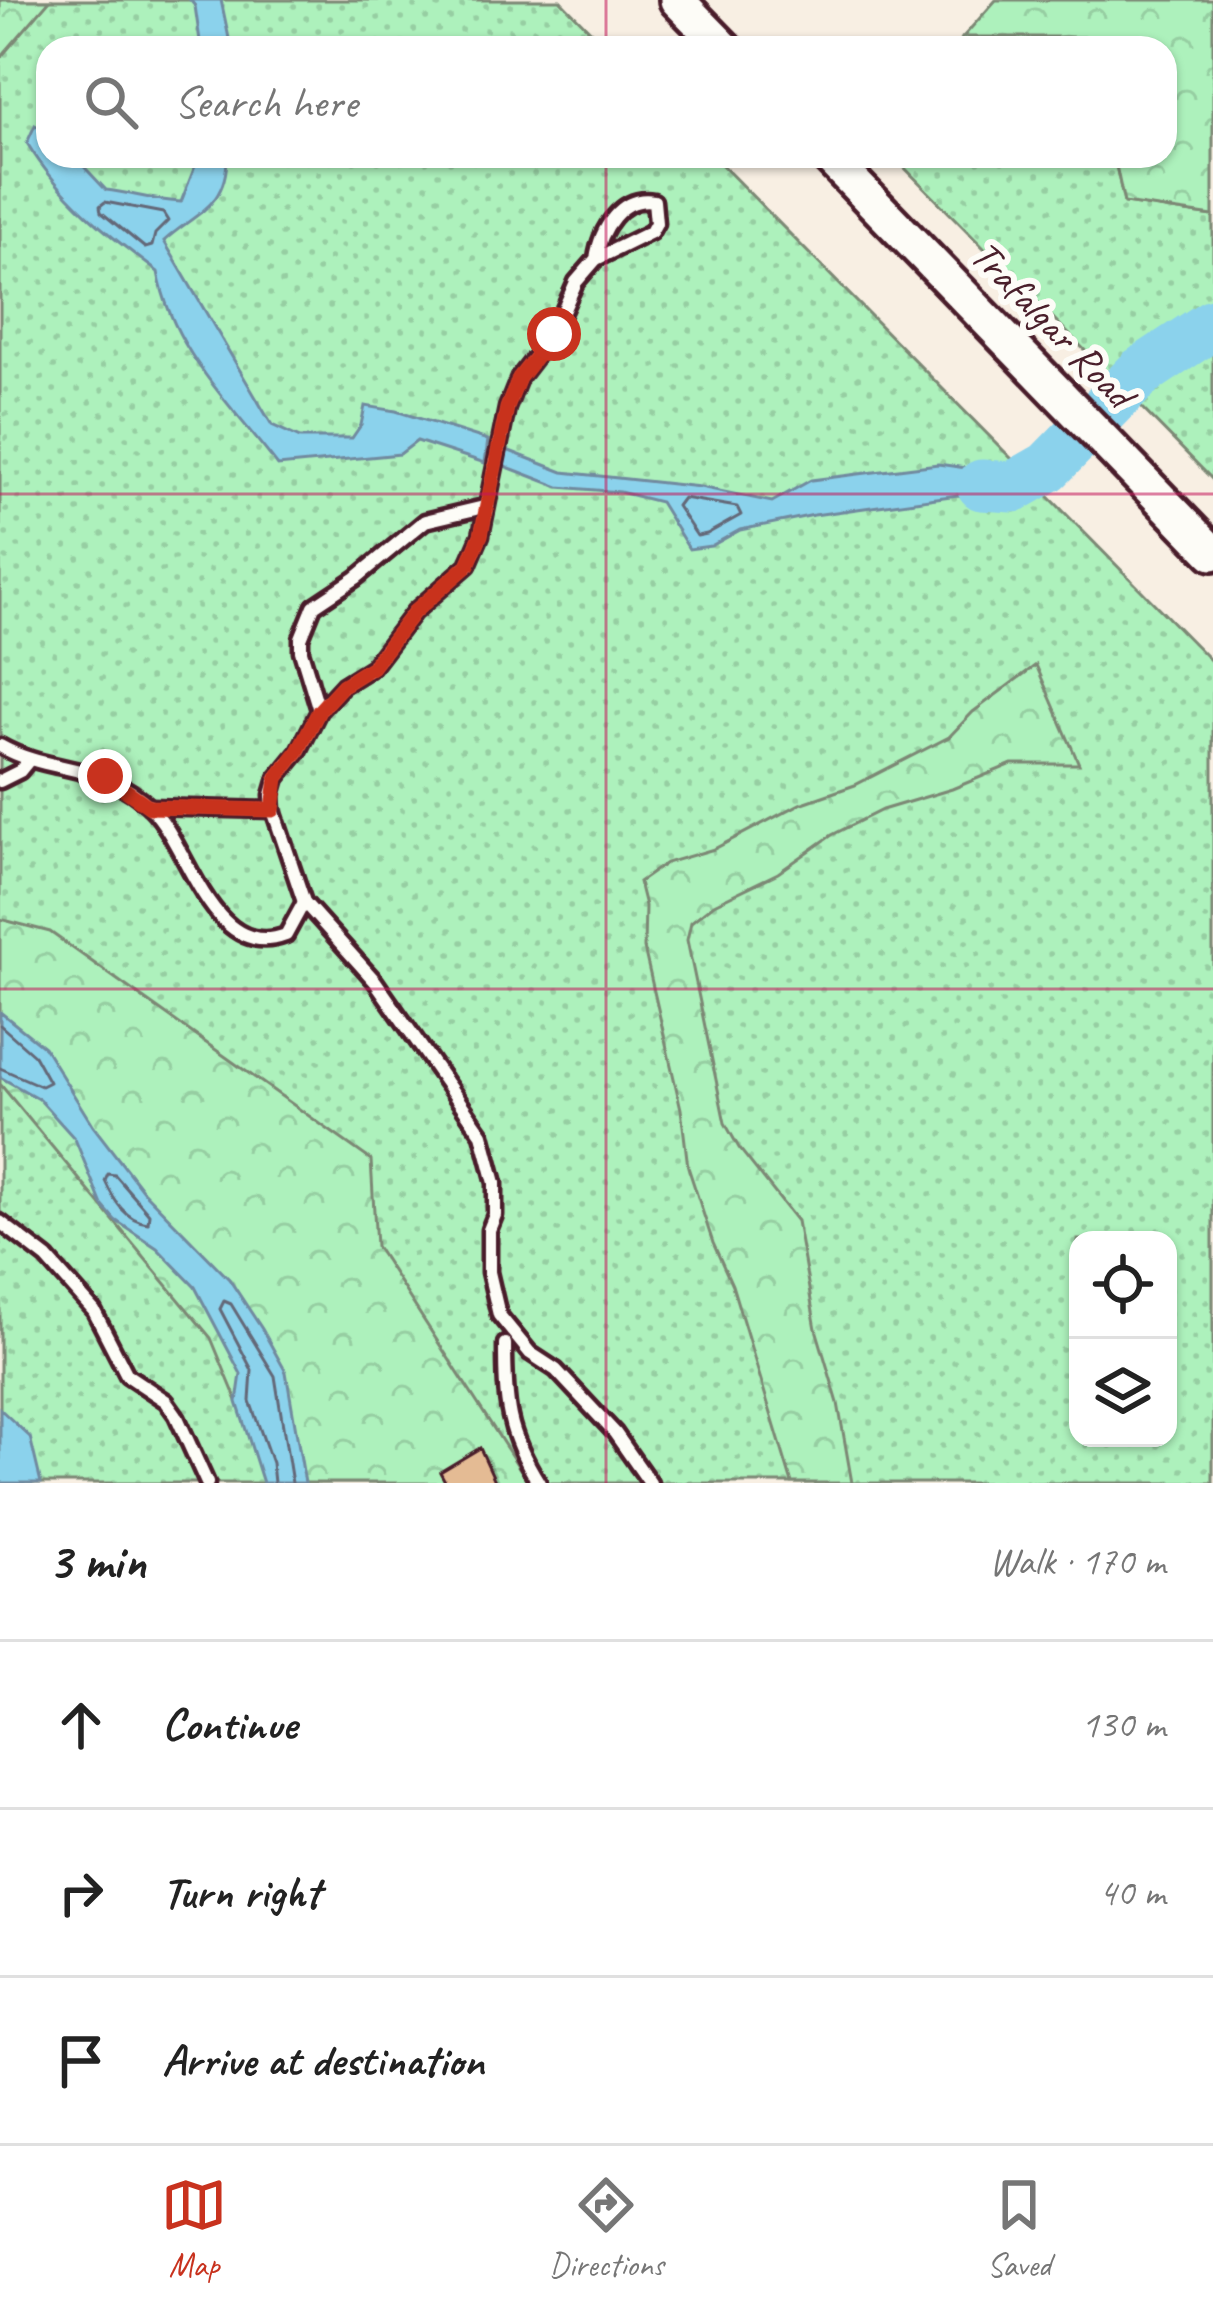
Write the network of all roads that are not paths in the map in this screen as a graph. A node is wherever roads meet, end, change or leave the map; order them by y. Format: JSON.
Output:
{"nodes":[{"id":1,"x":677,"y":0,"type":"edge"},
{"id":2,"x":712,"y":36,"type":"edge"},
{"id":3,"x":840,"y":168,"type":"edge"},
{"id":4,"x":596,"y":259,"type":"junction"},
{"id":5,"x":485,"y":502,"type":"junction"},
{"id":6,"x":1213,"y":553,"type":"edge"},
{"id":7,"x":319,"y":711,"type":"junction"},
{"id":8,"x":0,"y":746,"type":"edge"},
{"id":9,"x":29,"y":760,"type":"junction"},
{"id":10,"x":0,"y":781,"type":"edge"},
{"id":11,"x":150,"y":807,"type":"junction"},
{"id":12,"x":273,"y":810,"type":"junction"},
{"id":13,"x":304,"y":902,"type":"junction"},
{"id":14,"x":0,"y":1222,"type":"edge"},
{"id":15,"x":505,"y":1344,"type":"dead end"},
{"id":16,"x":207,"y":1483,"type":"edge"},
{"id":17,"x":539,"y":1483,"type":"edge"},
{"id":18,"x":650,"y":1483,"type":"edge"}],
"edges":[{"from":1,"to":2,"type":"main road"},
{"from":3,"to":6,"type":"main road","name":"Trafalgar Road"},
{"from":4,"to":4,"type":"lane"},
{"from":4,"to":5,"type":"lane"},
{"from":5,"to":7,"type":"lane"},
{"from":5,"to":7,"type":"lane"},
{"from":7,"to":12,"type":"lane"},
{"from":8,"to":9,"type":"lane"},
{"from":9,"to":10,"type":"lane"},
{"from":9,"to":11,"type":"lane"},
{"from":11,"to":12,"type":"lane"},
{"from":11,"to":13,"type":"lane"},
{"from":12,"to":13,"type":"lane"},
{"from":13,"to":18,"type":"lane"},
{"from":14,"to":16,"type":"lane"},
{"from":15,"to":17,"type":"lane"}]}
